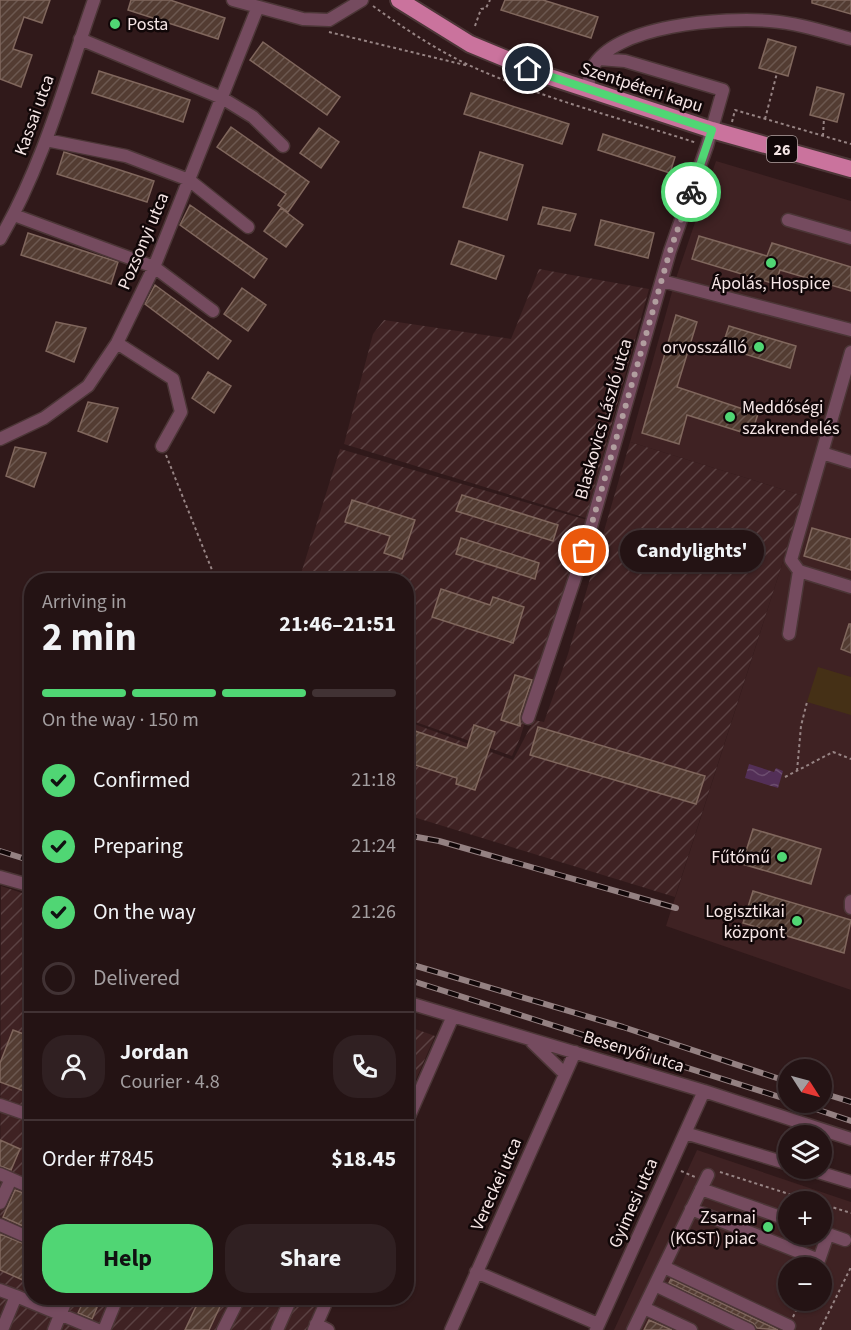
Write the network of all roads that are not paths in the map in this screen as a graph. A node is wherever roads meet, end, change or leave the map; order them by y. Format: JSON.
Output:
{"nodes":[{"id":1,"x":94,"y":0,"type":"edge"},
{"id":2,"x":233,"y":0,"type":"edge"},
{"id":3,"x":363,"y":0,"type":"edge"},
{"id":4,"x":399,"y":0,"type":"edge"},
{"id":5,"x":257,"y":9,"type":"junction"},
{"id":6,"x":80,"y":39,"type":"junction"},
{"id":7,"x":851,"y":39,"type":"edge"},
{"id":8,"x":599,"y":59,"type":"junction"},
{"id":9,"x":588,"y":89,"type":"junction"},
{"id":10,"x":222,"y":98,"type":"junction"},
{"id":11,"x":709,"y":138,"type":"junction"},
{"id":12,"x":46,"y":140,"type":"junction"},
{"id":13,"x":283,"y":146,"type":"dead end"},
{"id":14,"x":851,"y":169,"type":"edge"},
{"id":15,"x":189,"y":180,"type":"junction"},
{"id":16,"x":14,"y":215,"type":"junction"},
{"id":17,"x":788,"y":220,"type":"dead end"},
{"id":18,"x":248,"y":227,"type":"dead end"},
{"id":19,"x":0,"y":238,"type":"edge"},
{"id":20,"x":851,"y":238,"type":"edge"},
{"id":21,"x":154,"y":267,"type":"junction"},
{"id":22,"x":662,"y":281,"type":"junction"},
{"id":23,"x":213,"y":311,"type":"dead end"},
{"id":24,"x":851,"y":330,"type":"edge"},
{"id":25,"x":117,"y":343,"type":"junction"},
{"id":26,"x":851,"y":352,"type":"edge"},
{"id":27,"x":0,"y":439,"type":"edge"},
{"id":28,"x":162,"y":446,"type":"road end"},
{"id":29,"x":822,"y":453,"type":"junction"},
{"id":30,"x":851,"y":462,"type":"edge"},
{"id":31,"x":799,"y":572,"type":"junction"},
{"id":32,"x":851,"y":587,"type":"edge"},
{"id":33,"x":789,"y":634,"type":"dead end"},
{"id":34,"x":528,"y":718,"type":"dead end"},
{"id":35,"x":0,"y":877,"type":"edge"},
{"id":36,"x":24,"y":884,"type":"edge"},
{"id":37,"x":851,"y":901,"type":"edge"},
{"id":38,"x":851,"y":908,"type":"edge"},
{"id":39,"x":414,"y":1004,"type":"edge"},
{"id":40,"x":453,"y":1016,"type":"junction"},
{"id":41,"x":529,"y":1039,"type":"junction"},
{"id":42,"x":575,"y":1052,"type":"junction"},
{"id":43,"x":565,"y":1074,"type":"junction"},
{"id":44,"x":704,"y":1091,"type":"junction"},
{"id":45,"x":0,"y":1105,"type":"edge"},
{"id":46,"x":414,"y":1105,"type":"edge"},
{"id":47,"x":24,"y":1113,"type":"edge"},
{"id":48,"x":685,"y":1133,"type":"junction"},
{"id":49,"x":851,"y":1139,"type":"edge"},
{"id":50,"x":778,"y":1161,"type":"edge"},
{"id":51,"x":6,"y":1176,"type":"edge"},
{"id":52,"x":832,"y":1176,"type":"edge"},
{"id":53,"x":851,"y":1182,"type":"edge"},
{"id":54,"x":24,"y":1184,"type":"edge"},
{"id":55,"x":0,"y":1203,"type":"edge"},
{"id":56,"x":691,"y":1209,"type":"junction"},
{"id":57,"x":778,"y":1215,"type":"edge"},
{"id":58,"x":0,"y":1225,"type":"edge"},
{"id":59,"x":832,"y":1235,"type":"edge"},
{"id":60,"x":24,"y":1236,"type":"edge"},
{"id":61,"x":845,"y":1240,"type":"dead end"},
{"id":62,"x":778,"y":1244,"type":"edge"},
{"id":63,"x":781,"y":1245,"type":"edge"},
{"id":64,"x":822,"y":1245,"type":"edge"},
{"id":65,"x":663,"y":1267,"type":"junction"},
{"id":66,"x":476,"y":1272,"type":"junction"},
{"id":67,"x":655,"y":1285,"type":"junction"},
{"id":68,"x":0,"y":1290,"type":"edge"},
{"id":69,"x":16,"y":1296,"type":"junction"},
{"id":70,"x":24,"y":1299,"type":"edge"},
{"id":71,"x":37,"y":1305,"type":"edge"},
{"id":72,"x":64,"y":1305,"type":"edge"},
{"id":73,"x":114,"y":1305,"type":"edge"},
{"id":74,"x":236,"y":1305,"type":"edge"},
{"id":75,"x":288,"y":1305,"type":"edge"},
{"id":76,"x":325,"y":1305,"type":"edge"},
{"id":77,"x":644,"y":1308,"type":"junction"},
{"id":78,"x":60,"y":1315,"type":"junction"},
{"id":79,"x":789,"y":1326,"type":"dead end"},
{"id":80,"x":315,"y":1327,"type":"edge"},
{"id":81,"x":597,"y":1327,"type":"edge"},
{"id":82,"x":2,"y":1330,"type":"edge"},
{"id":83,"x":54,"y":1330,"type":"edge"},
{"id":84,"x":98,"y":1330,"type":"edge"},
{"id":85,"x":104,"y":1330,"type":"edge"},
{"id":86,"x":224,"y":1330,"type":"edge"},
{"id":87,"x":277,"y":1330,"type":"edge"},
{"id":88,"x":328,"y":1330,"type":"edge"},
{"id":89,"x":451,"y":1330,"type":"edge"},
{"id":90,"x":633,"y":1330,"type":"edge"},
{"id":91,"x":691,"y":1330,"type":"edge"},
{"id":92,"x":748,"y":1330,"type":"edge"}],
"edges":[{"from":1,"to":6,"type":"street","name":"Kassai utca"},
{"from":2,"to":5,"type":"street"},
{"from":3,"to":5,"type":"street"},
{"from":4,"to":9,"type":"main road","name":"Szentpéteri kapu","number":"26"},
{"from":5,"to":10,"type":"street","name":"Pozsonyi utca"},
{"from":6,"to":10,"type":"street"},
{"from":6,"to":12,"type":"street","name":"Kassai utca"},
{"from":7,"to":8,"type":"street"},
{"from":8,"to":9,"type":"street"},
{"from":8,"to":11,"type":"street","name":"Blaskovics László utca"},
{"from":9,"to":11,"type":"main road","name":"Szentpéteri kapu","number":"26"},
{"from":10,"to":13,"type":"street"},
{"from":10,"to":15,"type":"street","name":"Pozsonyi utca"},
{"from":11,"to":14,"type":"main road","name":"Szentpéteri kapu","number":"26"},
{"from":11,"to":22,"type":"street","name":"Blaskovics László utca"},
{"from":12,"to":15,"type":"street"},
{"from":12,"to":16,"type":"street","name":"Kassai utca"},
{"from":15,"to":18,"type":"street"},
{"from":15,"to":21,"type":"street","name":"Pozsonyi utca"},
{"from":16,"to":19,"type":"street","name":"Kassai utca"},
{"from":16,"to":21,"type":"street"},
{"from":17,"to":20,"type":"street"},
{"from":21,"to":23,"type":"street"},
{"from":21,"to":25,"type":"street","name":"Pozsonyi utca"},
{"from":22,"to":24,"type":"street"},
{"from":22,"to":34,"type":"street","name":"Blaskovics László utca"},
{"from":25,"to":27,"type":"street","name":"Pozsonyi utca"},
{"from":25,"to":28,"type":"street"},
{"from":26,"to":29,"type":"street"},
{"from":29,"to":30,"type":"street"},
{"from":29,"to":31,"type":"street"},
{"from":31,"to":32,"type":"street"},
{"from":31,"to":33,"type":"street"},
{"from":35,"to":36,"type":"street"},
{"from":37,"to":38,"type":"street"},
{"from":39,"to":40,"type":"street","name":"Besenyői utca"},
{"from":40,"to":41,"type":"street","name":"Besenyői utca"},
{"from":40,"to":46,"type":"street"},
{"from":41,"to":42,"type":"street","name":"Besenyői utca"},
{"from":41,"to":43,"type":"street"},
{"from":42,"to":43,"type":"street","name":"Vereckei utca"},
{"from":42,"to":44,"type":"street","name":"Besenyői utca"},
{"from":43,"to":66,"type":"street","name":"Vereckei utca"},
{"from":44,"to":48,"type":"street","name":"Gyimesi utca"},
{"from":44,"to":49,"type":"street","name":"Besenyői utca"},
{"from":45,"to":47,"type":"street"},
{"from":48,"to":50,"type":"street"},
{"from":48,"to":81,"type":"street","name":"Gyimesi utca"},
{"from":51,"to":54,"type":"street"},
{"from":51,"to":55,"type":"street"},
{"from":52,"to":53,"type":"street"},
{"from":56,"to":57,"type":"street"},
{"from":56,"to":62,"type":"street"},
{"from":56,"to":65,"type":"street"},
{"from":58,"to":60,"type":"street"},
{"from":59,"to":61,"type":"street"},
{"from":63,"to":64,"type":"street"},
{"from":65,"to":67,"type":"street"},
{"from":65,"to":79,"type":"street"},
{"from":66,"to":81,"type":"street"},
{"from":66,"to":89,"type":"street","name":"Vereckei utca"},
{"from":67,"to":77,"type":"street"},
{"from":67,"to":92,"type":"street"},
{"from":68,"to":69,"type":"street"},
{"from":69,"to":70,"type":"street"},
{"from":69,"to":82,"type":"street"},
{"from":71,"to":78,"type":"street"},
{"from":72,"to":78,"type":"street"},
{"from":73,"to":85,"type":"street"},
{"from":74,"to":86,"type":"street"},
{"from":75,"to":87,"type":"street"},
{"from":76,"to":80,"type":"street"},
{"from":77,"to":90,"type":"street"},
{"from":77,"to":91,"type":"street"},
{"from":78,"to":83,"type":"street"},
{"from":78,"to":84,"type":"street"},
{"from":80,"to":88,"type":"street"}]}
